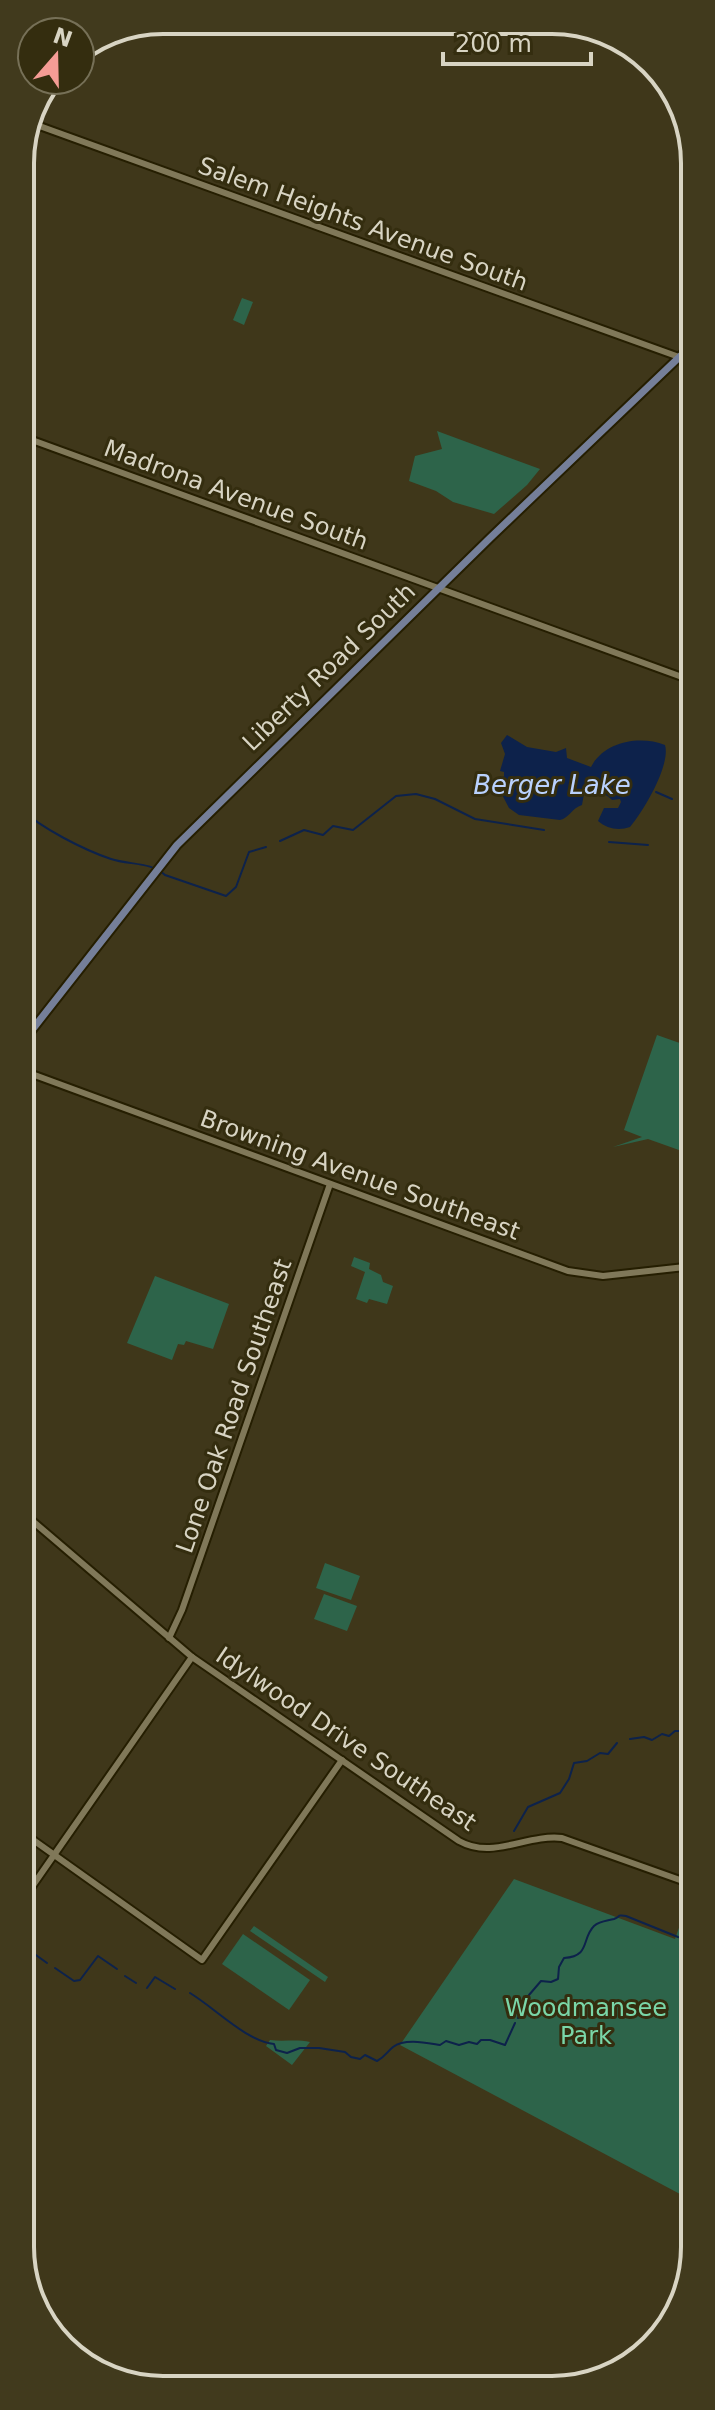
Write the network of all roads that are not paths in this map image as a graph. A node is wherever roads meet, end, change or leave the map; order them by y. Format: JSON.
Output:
{"nodes":[{"id":1,"x":40,"y":126,"type":"edge"},
{"id":2,"x":679,"y":357,"type":"joint"},
{"id":3,"x":34,"y":441,"type":"edge"},
{"id":4,"x":439,"y":587,"type":"junction"},
{"id":5,"x":681,"y":677,"type":"edge"},
{"id":6,"x":34,"y":1027,"type":"edge"},
{"id":7,"x":34,"y":1075,"type":"edge"},
{"id":8,"x":330,"y":1184,"type":"junction"},
{"id":9,"x":681,"y":1267,"type":"edge"},
{"id":10,"x":34,"y":1522,"type":"edge"},
{"id":11,"x":169,"y":1638,"type":"junction"},
{"id":12,"x":192,"y":1657,"type":"junction"},
{"id":13,"x":342,"y":1760,"type":"junction"},
{"id":14,"x":34,"y":1841,"type":"edge"},
{"id":15,"x":54,"y":1855,"type":"junction"},
{"id":16,"x":681,"y":1880,"type":"edge"},
{"id":17,"x":34,"y":1884,"type":"edge"}],
"edges":[{"from":1,"to":2,"type":"street","name":"Salem Heights Avenue South"},
{"from":2,"to":4,"type":"main road","name":"Liberty Road South"},
{"from":3,"to":4,"type":"street","name":"Madrona Avenue South"},
{"from":4,"to":5,"type":"street","name":"Madrona Avenue South"},
{"from":4,"to":6,"type":"main road","name":"Liberty Road South"},
{"from":7,"to":8,"type":"street","name":"Browning Avenue Southeast"},
{"from":8,"to":9,"type":"street","name":"Browning Avenue Southeast"},
{"from":8,"to":11,"type":"street","name":"Lone Oak Road Southeast"},
{"from":10,"to":11,"type":"street","name":"Idylwood Drive Southeast"},
{"from":11,"to":12,"type":"street","name":"Idylwood Drive Southeast"},
{"from":12,"to":13,"type":"street","name":"Idylwood Drive Southeast"},
{"from":12,"to":15,"type":"street"},
{"from":13,"to":15,"type":"street"},
{"from":13,"to":16,"type":"street","name":"Idylwood Drive Southeast"},
{"from":14,"to":15,"type":"street"},
{"from":15,"to":17,"type":"street"}]}
